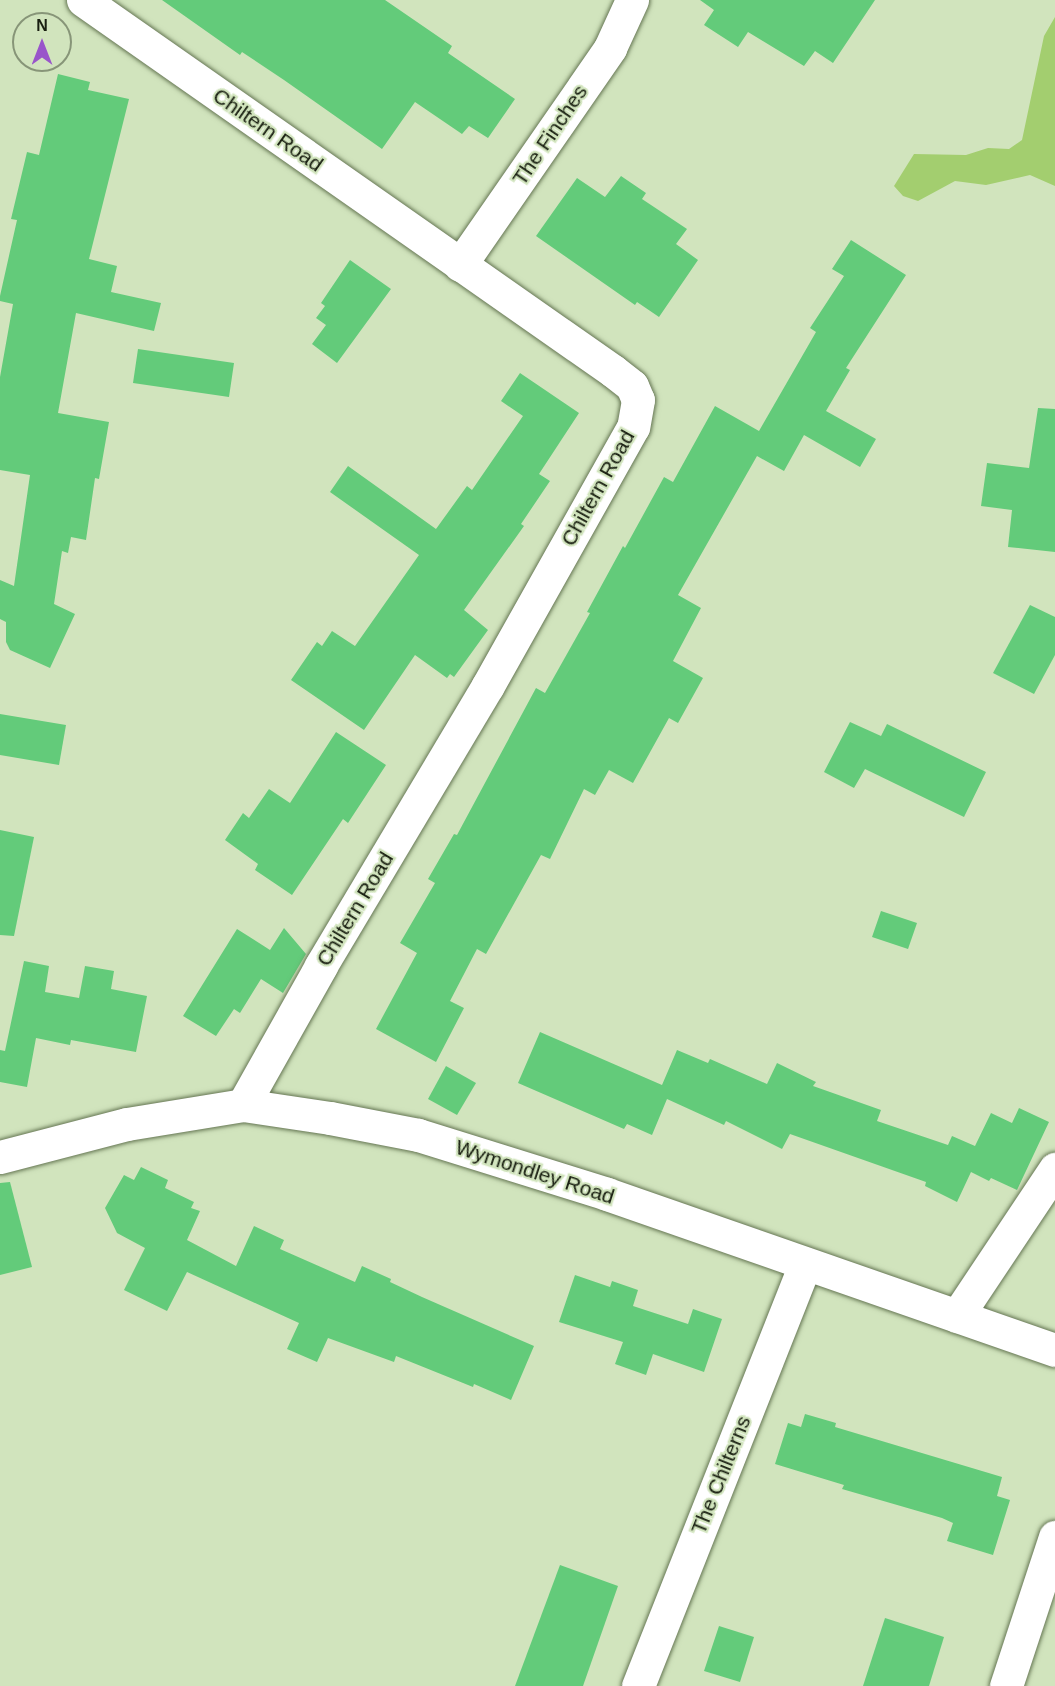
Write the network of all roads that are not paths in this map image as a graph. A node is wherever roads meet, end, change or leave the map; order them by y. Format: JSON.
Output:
{"nodes":[{"id":1,"x":83,"y":0,"type":"edge"},
{"id":2,"x":632,"y":0,"type":"edge"},
{"id":3,"x":460,"y":265,"type":"junction"},
{"id":4,"x":243,"y":1105,"type":"junction"},
{"id":5,"x":0,"y":1157,"type":"edge"},
{"id":6,"x":1055,"y":1169,"type":"edge"},
{"id":7,"x":805,"y":1264,"type":"junction"},
{"id":8,"x":957,"y":1316,"type":"junction"},
{"id":9,"x":1055,"y":1350,"type":"edge"},
{"id":10,"x":1055,"y":1537,"type":"edge"},
{"id":11,"x":638,"y":1686,"type":"edge"},
{"id":12,"x":1006,"y":1686,"type":"edge"}],
"edges":[{"from":1,"to":3,"type":"street","name":"Chiltern Road"},
{"from":2,"to":3,"type":"street","name":"The Finches"},
{"from":3,"to":4,"type":"street","name":"Chiltern Road"},
{"from":4,"to":5,"type":"street","name":"Wymondley Road"},
{"from":4,"to":7,"type":"street","name":"Wymondley Road"},
{"from":6,"to":8,"type":"street"},
{"from":7,"to":8,"type":"street","name":"Wymondley Road"},
{"from":7,"to":11,"type":"street","name":"The Chilterns"},
{"from":8,"to":9,"type":"street","name":"Wymondley Road"},
{"from":10,"to":12,"type":"street"}]}
